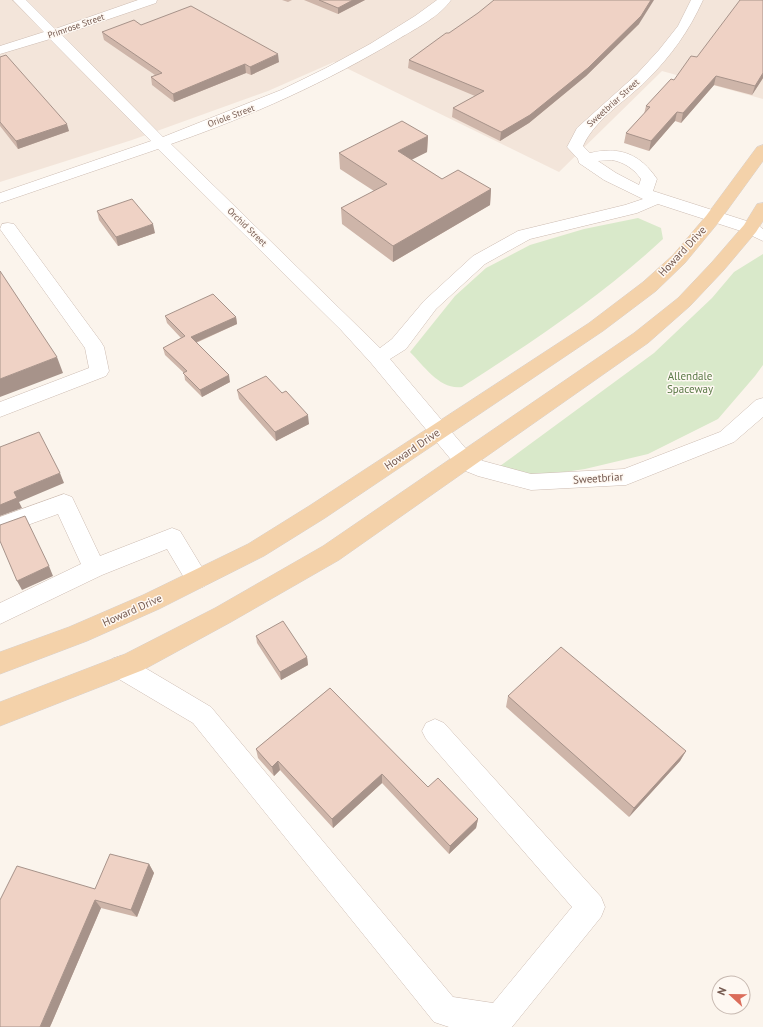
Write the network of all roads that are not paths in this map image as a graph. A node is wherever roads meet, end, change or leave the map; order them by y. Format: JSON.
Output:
{"nodes":[{"id":1,"x":19,"y":0,"type":"edge"},
{"id":2,"x":151,"y":0,"type":"edge"},
{"id":3,"x":445,"y":0,"type":"edge"},
{"id":4,"x":697,"y":0,"type":"edge"},
{"id":5,"x":53,"y":34,"type":"junction"},
{"id":6,"x":0,"y":50,"type":"edge"},
{"id":7,"x":160,"y":142,"type":"junction"},
{"id":8,"x":763,"y":150,"type":"edge"},
{"id":9,"x":585,"y":160,"type":"junction"},
{"id":10,"x":644,"y":192,"type":"junction"},
{"id":11,"x":0,"y":198,"type":"edge"},
{"id":12,"x":660,"y":198,"type":"junction"},
{"id":13,"x":763,"y":208,"type":"edge"},
{"id":14,"x":715,"y":216,"type":"junction"},
{"id":15,"x":3,"y":225,"type":"edge"},
{"id":16,"x":756,"y":232,"type":"edge"},
{"id":17,"x":378,"y":358,"type":"junction"},
{"id":18,"x":763,"y":404,"type":"edge"},
{"id":19,"x":0,"y":410,"type":"edge"},
{"id":20,"x":440,"y":430,"type":"junction"},
{"id":21,"x":465,"y":462,"type":"junction"},
{"id":22,"x":0,"y":526,"type":"edge"},
{"id":23,"x":94,"y":568,"type":"junction"},
{"id":24,"x":197,"y":579,"type":"junction"},
{"id":25,"x":0,"y":614,"type":"edge"},
{"id":26,"x":0,"y":663,"type":"edge"},
{"id":27,"x":121,"y":667,"type":"junction"},
{"id":28,"x":0,"y":714,"type":"edge"},
{"id":29,"x":436,"y":731,"type":"dead end"}],
"edges":[{"from":1,"to":5,"type":"street","name":"Orchid Street"},
{"from":2,"to":5,"type":"street","name":"Primrose Street"},
{"from":3,"to":7,"type":"street","name":"Oriole Street"},
{"from":4,"to":9,"type":"street","name":"Sweetbriar Street"},
{"from":5,"to":6,"type":"street","name":"Primrose Street"},
{"from":5,"to":7,"type":"street","name":"Orchid Street"},
{"from":7,"to":11,"type":"street","name":"Oriole Street"},
{"from":7,"to":17,"type":"street","name":"Orchid Street"},
{"from":8,"to":14,"type":"main road","name":"Howard Drive"},
{"from":9,"to":10,"type":"street","name":"Sweetbriar Street"},
{"from":9,"to":10,"type":"street"},
{"from":10,"to":12,"type":"street","name":"Sweetbriar Street"},
{"from":12,"to":14,"type":"street","name":"Sweetbriar Street"},
{"from":12,"to":17,"type":"street"},
{"from":13,"to":16,"type":"main road"},
{"from":14,"to":16,"type":"street","name":"Sweetbriar Street"},
{"from":14,"to":20,"type":"main road","name":"Howard Drive"},
{"from":15,"to":19,"type":"street"},
{"from":16,"to":21,"type":"main road"},
{"from":17,"to":20,"type":"street","name":"Orchid Street"},
{"from":18,"to":21,"type":"street","name":"Sweetbriar"},
{"from":20,"to":21,"type":"street","name":"Orchid Street"},
{"from":20,"to":24,"type":"main road","name":"Howard Drive"},
{"from":21,"to":27,"type":"main road"},
{"from":22,"to":23,"type":"street"},
{"from":23,"to":24,"type":"street"},
{"from":23,"to":25,"type":"street"},
{"from":24,"to":26,"type":"main road","name":"Howard Drive"},
{"from":27,"to":28,"type":"main road"},
{"from":27,"to":29,"type":"street"}]}
